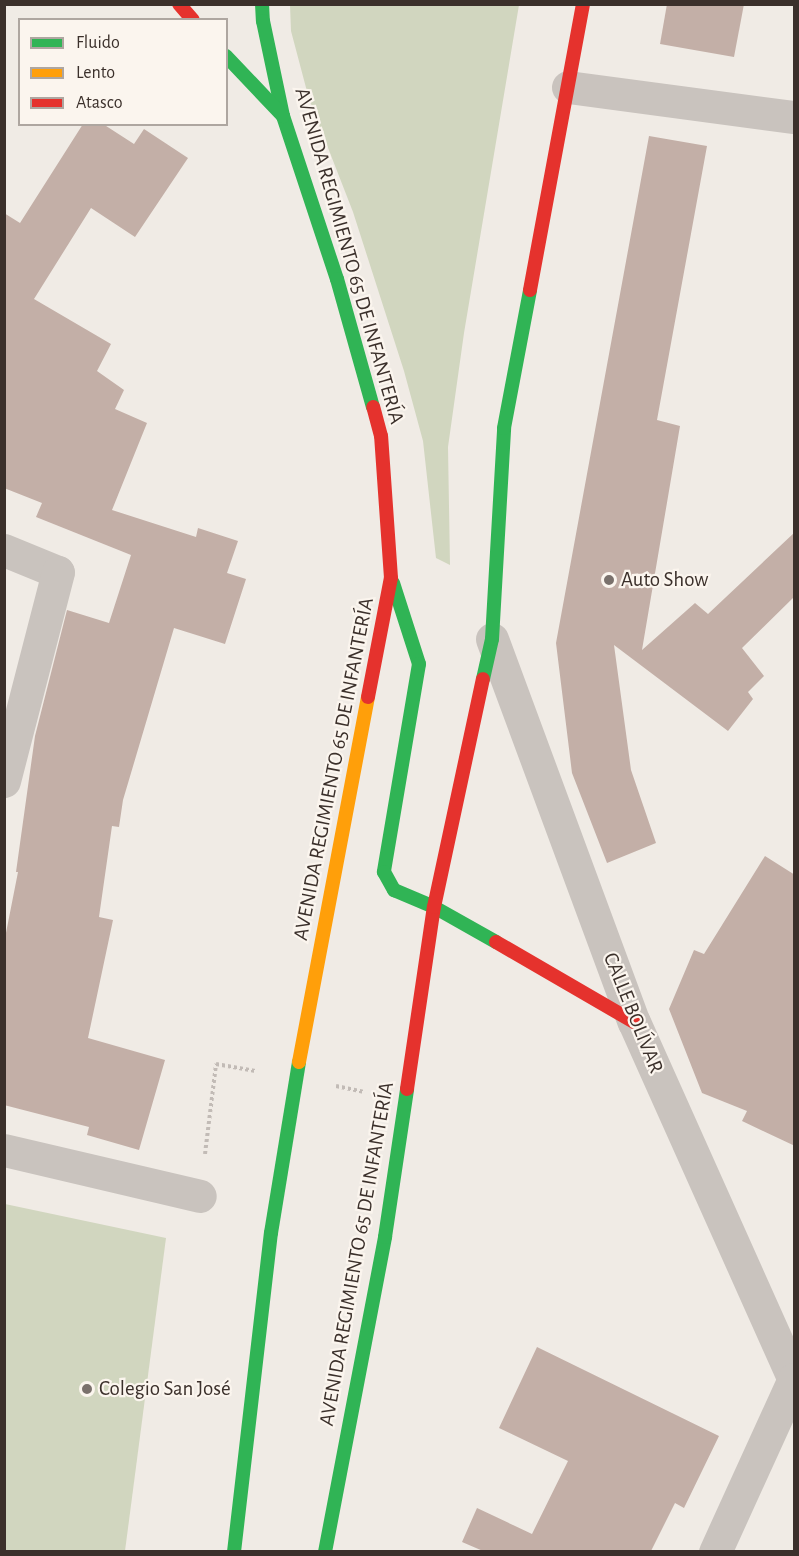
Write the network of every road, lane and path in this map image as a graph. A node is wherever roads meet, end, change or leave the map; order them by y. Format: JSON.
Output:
{"nodes":[{"id":1,"x":179,"y":4,"type":"edge"},
{"id":2,"x":262,"y":4,"type":"edge"},
{"id":3,"x":583,"y":4,"type":"edge"},
{"id":4,"x":191,"y":18,"type":"edge"},
{"id":5,"x":228,"y":58,"type":"edge"},
{"id":6,"x":568,"y":87,"type":"junction"},
{"id":7,"x":283,"y":116,"type":"junction"},
{"id":8,"x":795,"y":117,"type":"edge"},
{"id":9,"x":4,"y":550,"type":"edge"},
{"id":10,"x":391,"y":578,"type":"junction"},
{"id":11,"x":492,"y":639,"type":"junction"},
{"id":12,"x":4,"y":781,"type":"edge"},
{"id":13,"x":434,"y":907,"type":"junction"},
{"id":14,"x":634,"y":1022,"type":"junction"},
{"id":15,"x":216,"y":1064,"type":"dead end"},
{"id":16,"x":4,"y":1150,"type":"edge"},
{"id":17,"x":200,"y":1196,"type":"joint"},
{"id":18,"x":794,"y":1379,"type":"edge"},
{"id":19,"x":234,"y":1551,"type":"edge"},
{"id":20,"x":325,"y":1551,"type":"edge"},
{"id":21,"x":715,"y":1551,"type":"edge"}],
"edges":[{"from":1,"to":4,"type":"main road"},
{"from":2,"to":7,"type":"main road","name":"AVENIDA REGIMIENTO 65 DE INFANTERÍA"},
{"from":3,"to":6,"type":"main road","name":"AVENIDA REGIMIENTO 65 DE INFANTERÍA"},
{"from":5,"to":7,"type":"main road"},
{"from":6,"to":8,"type":"street"},
{"from":6,"to":11,"type":"main road","name":"AVENIDA REGIMIENTO 65 DE INFANTERÍA"},
{"from":7,"to":10,"type":"main road","name":"AVENIDA REGIMIENTO 65 DE INFANTERÍA"},
{"from":9,"to":12,"type":"street"},
{"from":10,"to":13,"type":"main road"},
{"from":10,"to":19,"type":"main road","name":"AVENIDA REGIMIENTO 65 DE INFANTERÍA"},
{"from":11,"to":13,"type":"main road","name":"AVENIDA REGIMIENTO 65 DE INFANTERÍA"},
{"from":11,"to":14,"type":"street","name":"CALLE BOLÍVAR"},
{"from":13,"to":14,"type":"main road"},
{"from":13,"to":20,"type":"main road","name":"AVENIDA REGIMIENTO 65 DE INFANTERÍA"},
{"from":14,"to":18,"type":"street","name":"CALLE BOLÍVAR"},
{"from":15,"to":17,"type":"path"},
{"from":16,"to":17,"type":"street"},
{"from":18,"to":21,"type":"street"}]}
